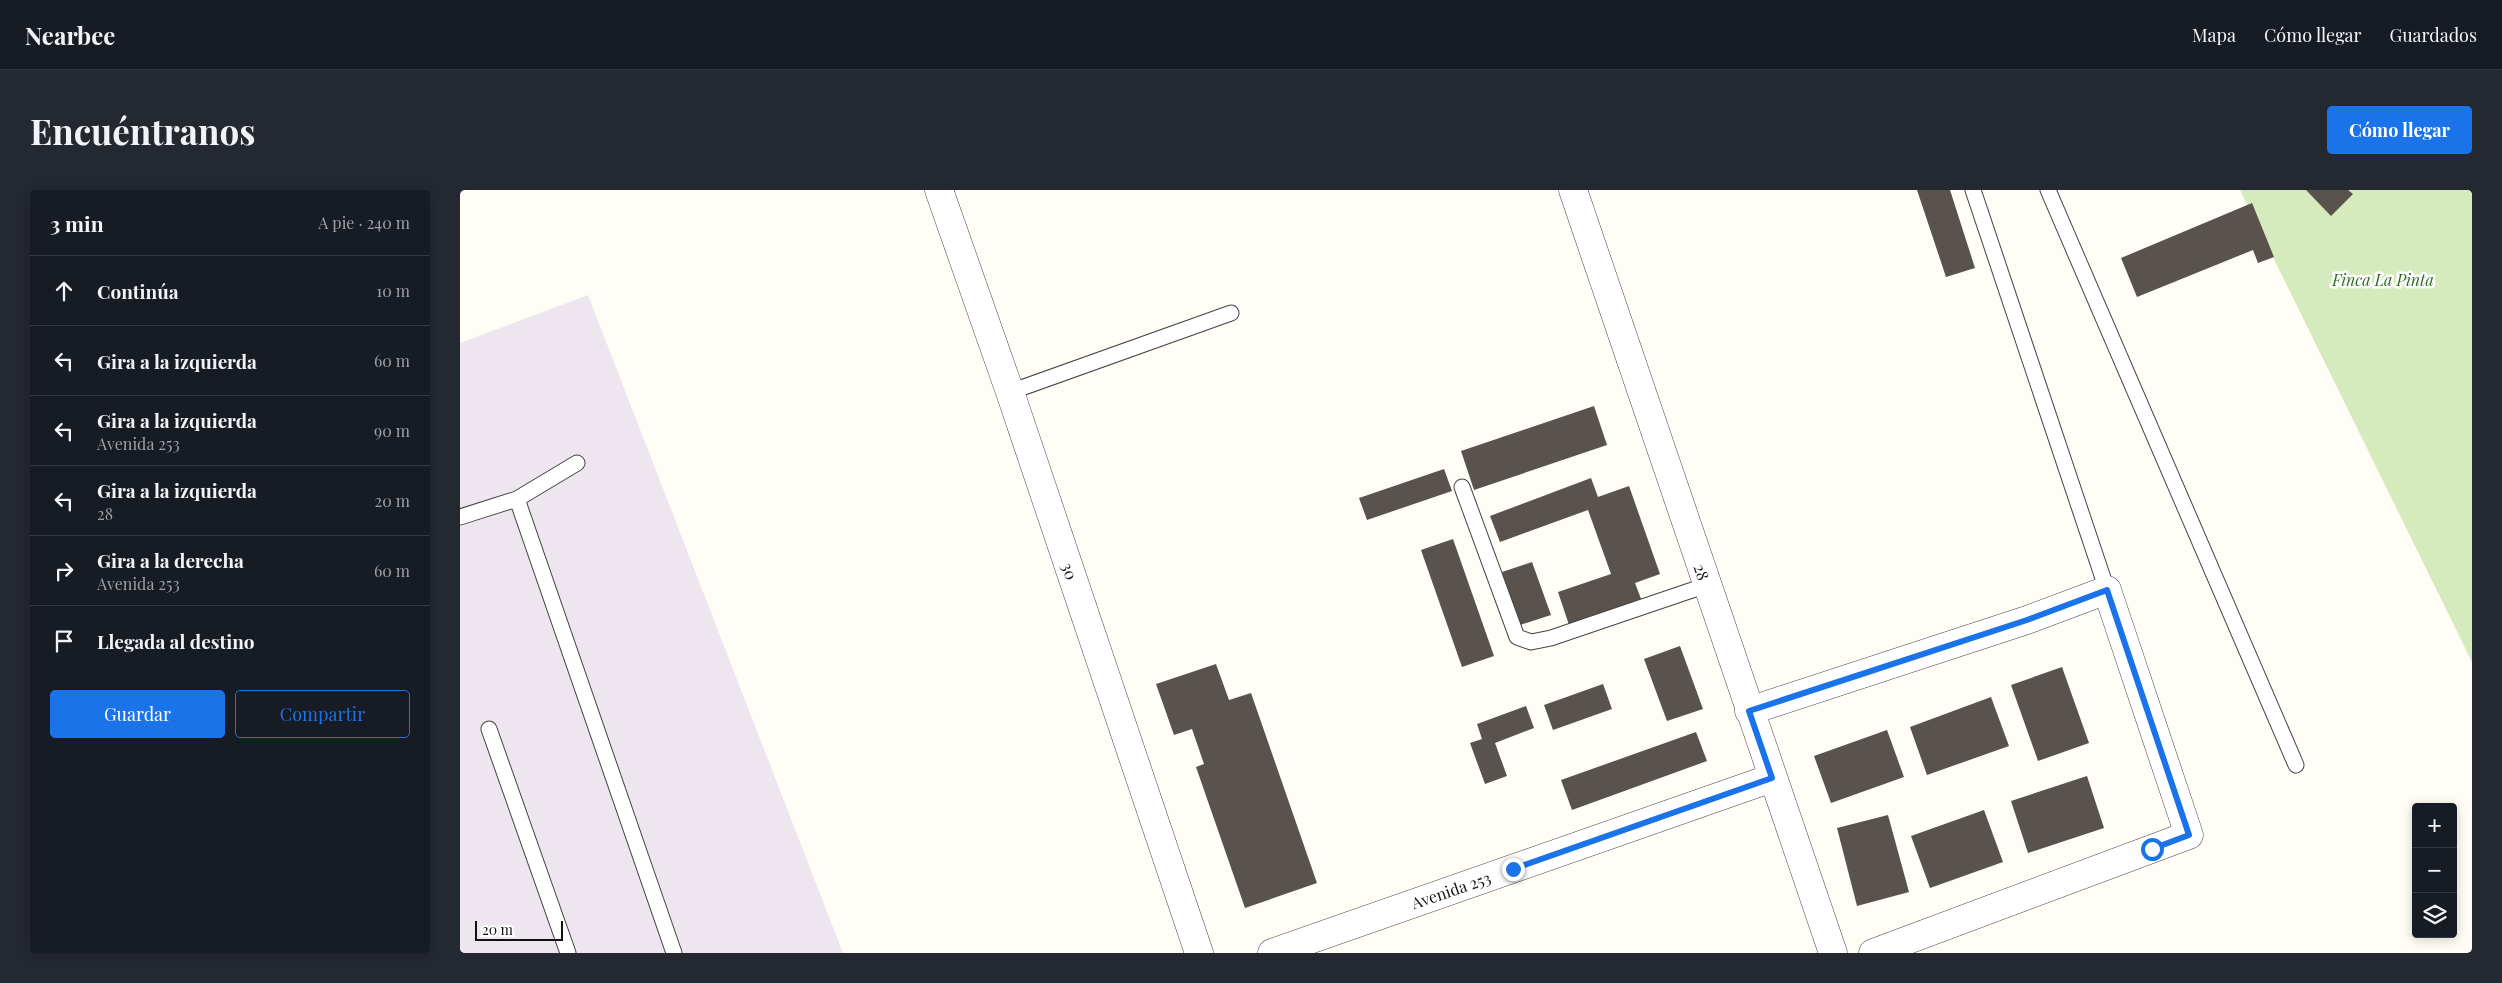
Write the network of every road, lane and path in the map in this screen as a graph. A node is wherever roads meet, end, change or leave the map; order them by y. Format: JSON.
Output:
{"nodes":[{"id":1,"x":939,"y":190,"type":"edge"},
{"id":2,"x":1573,"y":190,"type":"edge"},
{"id":3,"x":1973,"y":190,"type":"edge"},
{"id":4,"x":2048,"y":190,"type":"edge"},
{"id":5,"x":1231,"y":313,"type":"dead end"},
{"id":6,"x":1010,"y":392,"type":"junction"},
{"id":7,"x":577,"y":463,"type":"dead end"},
{"id":8,"x":1462,"y":487,"type":"dead end"},
{"id":9,"x":517,"y":499,"type":"junction"},
{"id":10,"x":460,"y":518,"type":"edge"},
{"id":11,"x":1707,"y":585,"type":"junction"},
{"id":12,"x":2107,"y":590,"type":"junction"},
{"id":13,"x":1749,"y":711,"type":"junction"},
{"id":14,"x":489,"y":729,"type":"dead end"},
{"id":15,"x":2296,"y":765,"type":"dead end"},
{"id":16,"x":1772,"y":778,"type":"junction"},
{"id":17,"x":568,"y":953,"type":"edge"},
{"id":18,"x":674,"y":953,"type":"edge"},
{"id":19,"x":1199,"y":953,"type":"edge"},
{"id":20,"x":1272,"y":953,"type":"edge"},
{"id":21,"x":1833,"y":953,"type":"edge"},
{"id":22,"x":1873,"y":953,"type":"edge"}],
"edges":[{"from":1,"to":6,"type":"street","name":"30"},
{"from":2,"to":11,"type":"street","name":"28"},
{"from":3,"to":12,"type":"lane"},
{"from":4,"to":15,"type":"lane"},
{"from":5,"to":6,"type":"lane"},
{"from":6,"to":19,"type":"street","name":"30"},
{"from":7,"to":9,"type":"lane"},
{"from":8,"to":11,"type":"lane"},
{"from":9,"to":10,"type":"lane"},
{"from":9,"to":18,"type":"lane"},
{"from":11,"to":13,"type":"street","name":"28"},
{"from":12,"to":13,"type":"street"},
{"from":12,"to":22,"type":"street"},
{"from":13,"to":16,"type":"street","name":"28"},
{"from":14,"to":17,"type":"lane"},
{"from":16,"to":20,"type":"street","name":"Avenida 253"},
{"from":16,"to":21,"type":"street","name":"28"}]}
